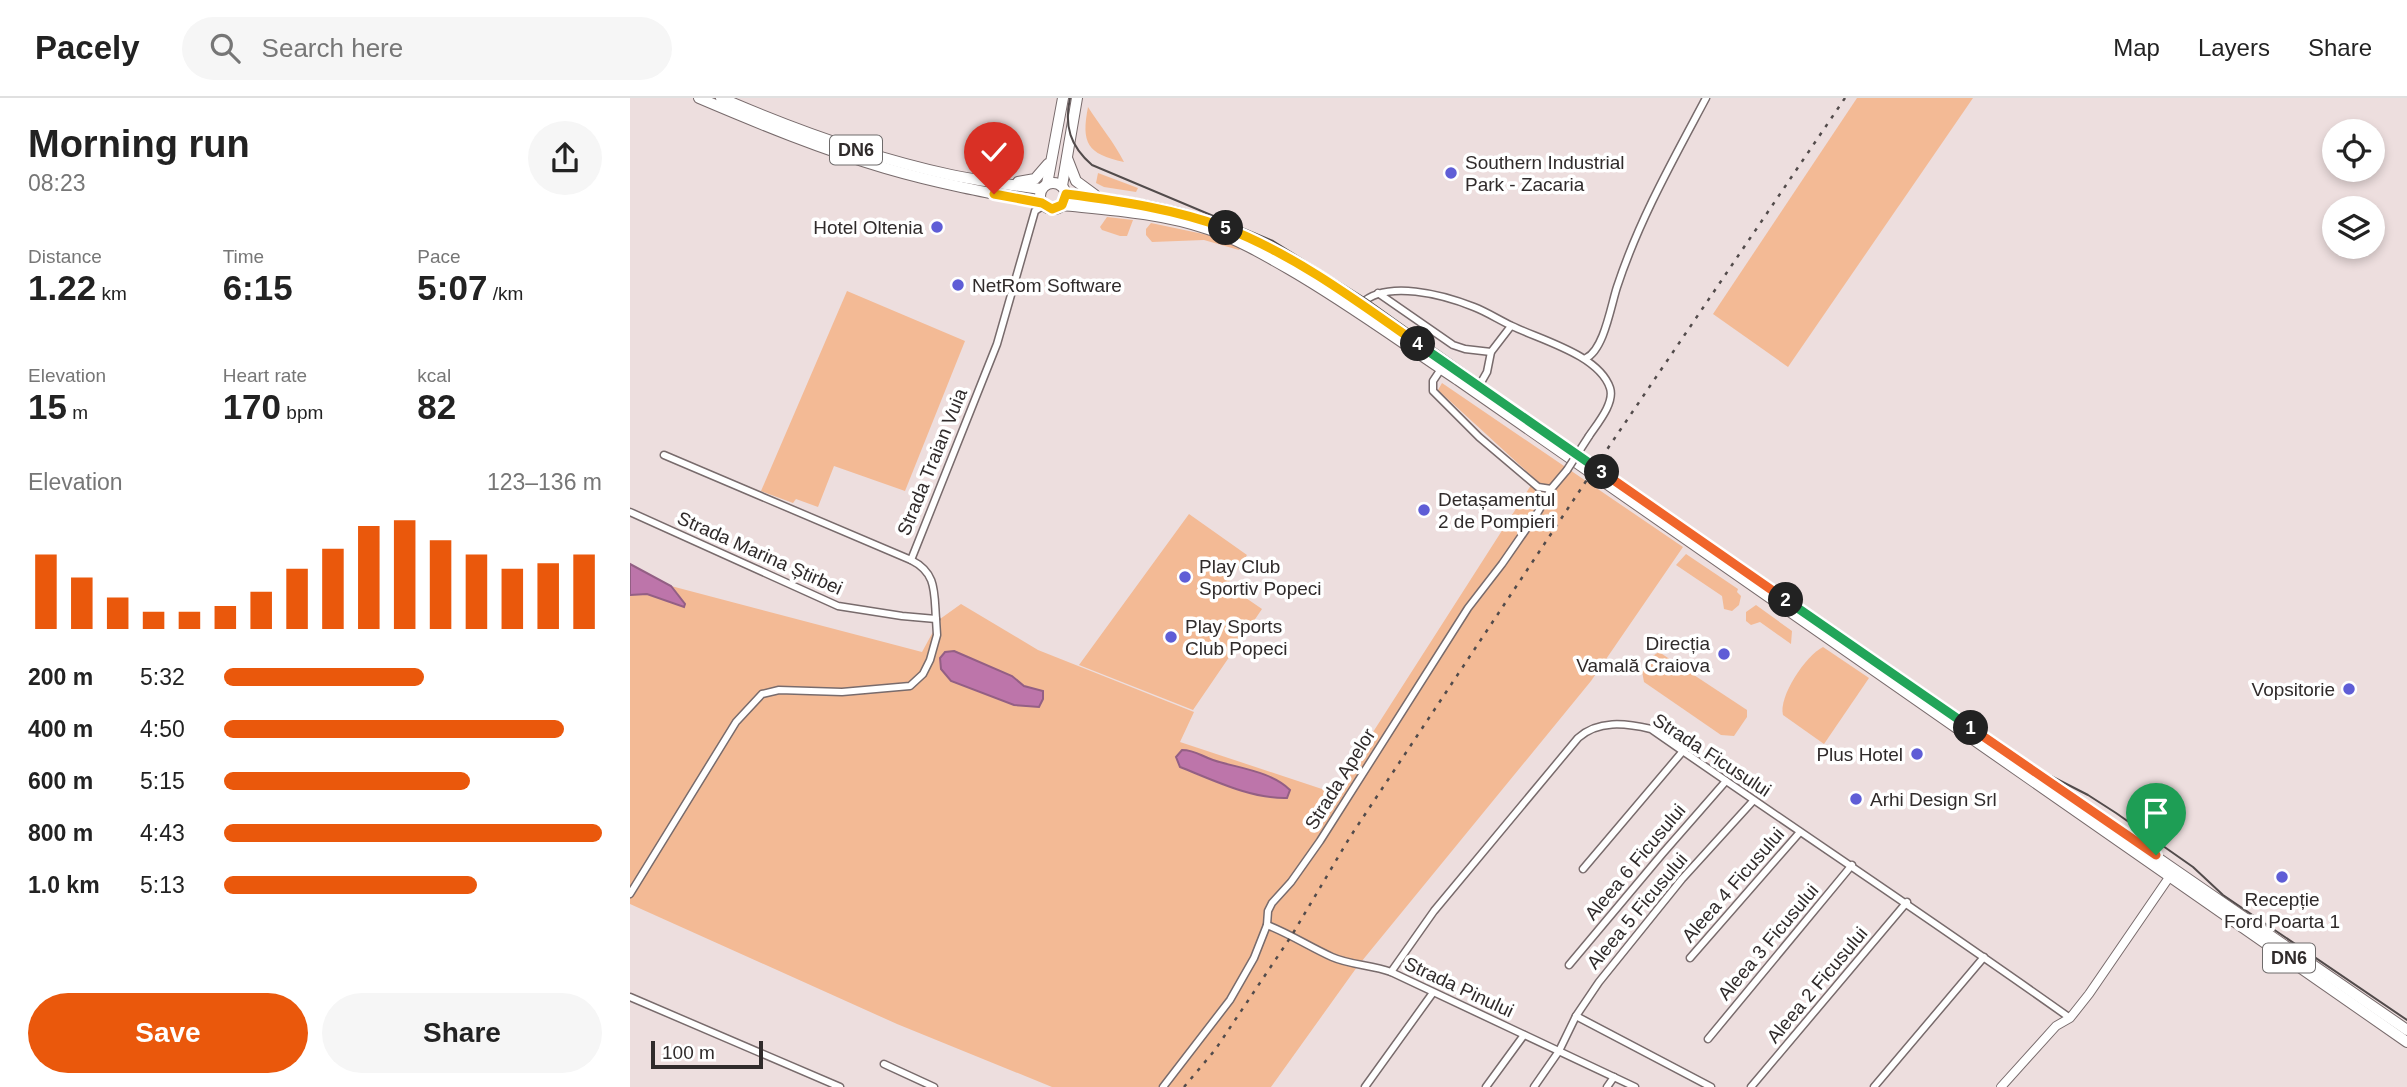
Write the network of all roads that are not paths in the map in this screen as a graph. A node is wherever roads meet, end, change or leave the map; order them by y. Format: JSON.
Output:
{"nodes":[{"id":1,"x":699,"y":98,"type":"edge"},
{"id":2,"x":721,"y":98,"type":"edge"},
{"id":3,"x":1063,"y":98,"type":"edge"},
{"id":4,"x":1077,"y":98,"type":"edge"},
{"id":5,"x":1706,"y":98,"type":"edge"},
{"id":6,"x":1066,"y":153,"type":"junction"},
{"id":7,"x":1050,"y":160,"type":"junction"},
{"id":8,"x":997,"y":182,"type":"junction"},
{"id":9,"x":1044,"y":187,"type":"junction"},
{"id":10,"x":1064,"y":190,"type":"junction"},
{"id":11,"x":1105,"y":199,"type":"junction"},
{"id":12,"x":1043,"y":204,"type":"junction"},
{"id":13,"x":1062,"y":205,"type":"junction"},
{"id":14,"x":1378,"y":293,"type":"junction"},
{"id":15,"x":1360,"y":304,"type":"junction"},
{"id":16,"x":1511,"y":326,"type":"junction"},
{"id":17,"x":1491,"y":352,"type":"junction"},
{"id":18,"x":1586,"y":358,"type":"junction"},
{"id":19,"x":1441,"y":369,"type":"junction"},
{"id":20,"x":1479,"y":386,"type":"junction"},
{"id":21,"x":664,"y":455,"type":"dead end"},
{"id":22,"x":1551,"y":489,"type":"junction"},
{"id":23,"x":630,"y":512,"type":"edge"},
{"id":24,"x":911,"y":560,"type":"junction"},
{"id":25,"x":936,"y":619,"type":"junction"},
{"id":26,"x":1683,"y":751,"type":"junction"},
{"id":27,"x":1726,"y":781,"type":"junction"},
{"id":28,"x":1753,"y":801,"type":"junction"},
{"id":29,"x":1800,"y":832,"type":"junction"},
{"id":30,"x":1852,"y":865,"type":"junction"},
{"id":31,"x":1583,"y":869,"type":"dead end"},
{"id":32,"x":2170,"y":876,"type":"junction"},
{"id":33,"x":630,"y":894,"type":"edge"},
{"id":34,"x":1907,"y":902,"type":"junction"},
{"id":35,"x":1267,"y":925,"type":"junction"},
{"id":36,"x":1984,"y":957,"type":"junction"},
{"id":37,"x":1690,"y":958,"type":"dead end"},
{"id":38,"x":1569,"y":965,"type":"dead end"},
{"id":39,"x":1391,"y":972,"type":"junction"},
{"id":40,"x":1432,"y":994,"type":"junction"},
{"id":41,"x":630,"y":997,"type":"edge"},
{"id":42,"x":1576,"y":1016,"type":"junction"},
{"id":43,"x":2070,"y":1018,"type":"junction"},
{"id":44,"x":2407,"y":1030,"type":"edge"},
{"id":45,"x":1524,"y":1035,"type":"junction"},
{"id":46,"x":1708,"y":1039,"type":"dead end"},
{"id":47,"x":2407,"y":1042,"type":"edge"},
{"id":48,"x":1559,"y":1051,"type":"junction"},
{"id":49,"x":884,"y":1065,"type":"dead end"},
{"id":50,"x":1614,"y":1077,"type":"junction"},
{"id":51,"x":840,"y":1087,"type":"edge"},
{"id":52,"x":934,"y":1087,"type":"edge"},
{"id":53,"x":1163,"y":1087,"type":"edge"},
{"id":54,"x":1366,"y":1087,"type":"edge"},
{"id":55,"x":1486,"y":1087,"type":"edge"},
{"id":56,"x":1534,"y":1087,"type":"edge"},
{"id":57,"x":1607,"y":1087,"type":"edge"},
{"id":58,"x":1635,"y":1087,"type":"edge"},
{"id":59,"x":1711,"y":1087,"type":"edge"},
{"id":60,"x":1751,"y":1087,"type":"edge"},
{"id":61,"x":1874,"y":1087,"type":"edge"},
{"id":62,"x":2001,"y":1087,"type":"edge"}],
"edges":[{"from":1,"to":12,"type":"main road","number":"DN6"},
{"from":2,"to":8,"type":"main road","number":"DN6"},
{"from":3,"to":7,"type":"main road"},
{"from":4,"to":6,"type":"main road"},
{"from":5,"to":18,"type":"street"},
{"from":6,"to":10,"type":"main road"},
{"from":6,"to":11,"type":"main road"},
{"from":7,"to":8,"type":"main road"},
{"from":7,"to":9,"type":"main road"},
{"from":8,"to":9,"type":"main road","number":"DN6"},
{"from":9,"to":10,"type":"main road","number":"DN6"},
{"from":9,"to":12,"type":"main road"},
{"from":10,"to":11,"type":"main road","number":"DN6"},
{"from":10,"to":13,"type":"main road"},
{"from":11,"to":15,"type":"main road","number":"DN6"},
{"from":12,"to":13,"type":"main road","number":"DN6"},
{"from":12,"to":24,"type":"street","name":"Strada Traian Vuia"},
{"from":13,"to":19,"type":"main road","number":"DN6"},
{"from":14,"to":15,"type":"street"},
{"from":14,"to":16,"type":"street"},
{"from":14,"to":17,"type":"street"},
{"from":15,"to":20,"type":"main road","number":"DN6"},
{"from":16,"to":17,"type":"street"},
{"from":16,"to":18,"type":"street"},
{"from":17,"to":20,"type":"street"},
{"from":18,"to":22,"type":"street","name":"Strada Apelor","bridge":true},
{"from":19,"to":22,"type":"street"},
{"from":19,"to":32,"type":"main road","number":"DN6"},
{"from":20,"to":44,"type":"main road","number":"DN6"},
{"from":21,"to":24,"type":"street","name":"Strada Traian Vuia"},
{"from":22,"to":35,"type":"street","name":"Strada Apelor"},
{"from":23,"to":25,"type":"street","name":"Strada Marina Știrbei"},
{"from":24,"to":25,"type":"street"},
{"from":25,"to":33,"type":"street"},
{"from":26,"to":27,"type":"street","name":"Strada Ficusului"},
{"from":26,"to":31,"type":"street"},
{"from":26,"to":39,"type":"street","name":"Strada Ficusului"},
{"from":27,"to":28,"type":"street","name":"Strada Ficusului"},
{"from":27,"to":38,"type":"street","name":"Aleea 6 Ficusului"},
{"from":28,"to":29,"type":"street","name":"Strada Ficusului"},
{"from":28,"to":42,"type":"street","name":"Aleea 5 Ficusului"},
{"from":29,"to":30,"type":"street","name":"Strada Ficusului"},
{"from":29,"to":37,"type":"street","name":"Aleea 4 Ficusului"},
{"from":30,"to":34,"type":"street","name":"Strada Ficusului"},
{"from":30,"to":46,"type":"street","name":"Aleea 3 Ficusului"},
{"from":32,"to":43,"type":"street"},
{"from":32,"to":47,"type":"main road","number":"DN6"},
{"from":34,"to":36,"type":"street","name":"Strada Ficusului"},
{"from":34,"to":60,"type":"street","name":"Aleea 2 Ficusului"},
{"from":35,"to":39,"type":"street","name":"Strada Pinului"},
{"from":35,"to":53,"type":"street","name":"Strada Apelor"},
{"from":36,"to":43,"type":"street","name":"Strada Ficusului"},
{"from":36,"to":61,"type":"street"},
{"from":39,"to":40,"type":"street","name":"Strada Pinului"},
{"from":40,"to":45,"type":"street","name":"Strada Pinului"},
{"from":40,"to":54,"type":"street"},
{"from":41,"to":51,"type":"street"},
{"from":42,"to":48,"type":"street","name":"Aleea 5 Ficusului"},
{"from":42,"to":59,"type":"street"},
{"from":43,"to":62,"type":"street"},
{"from":45,"to":48,"type":"street","name":"Strada Pinului"},
{"from":45,"to":55,"type":"street"},
{"from":48,"to":50,"type":"street","name":"Strada Pinului"},
{"from":48,"to":56,"type":"street","name":"Aleea 5 Ficusului"},
{"from":49,"to":52,"type":"street"},
{"from":50,"to":57,"type":"street"},
{"from":50,"to":58,"type":"street","name":"Strada Pinului"}]}
